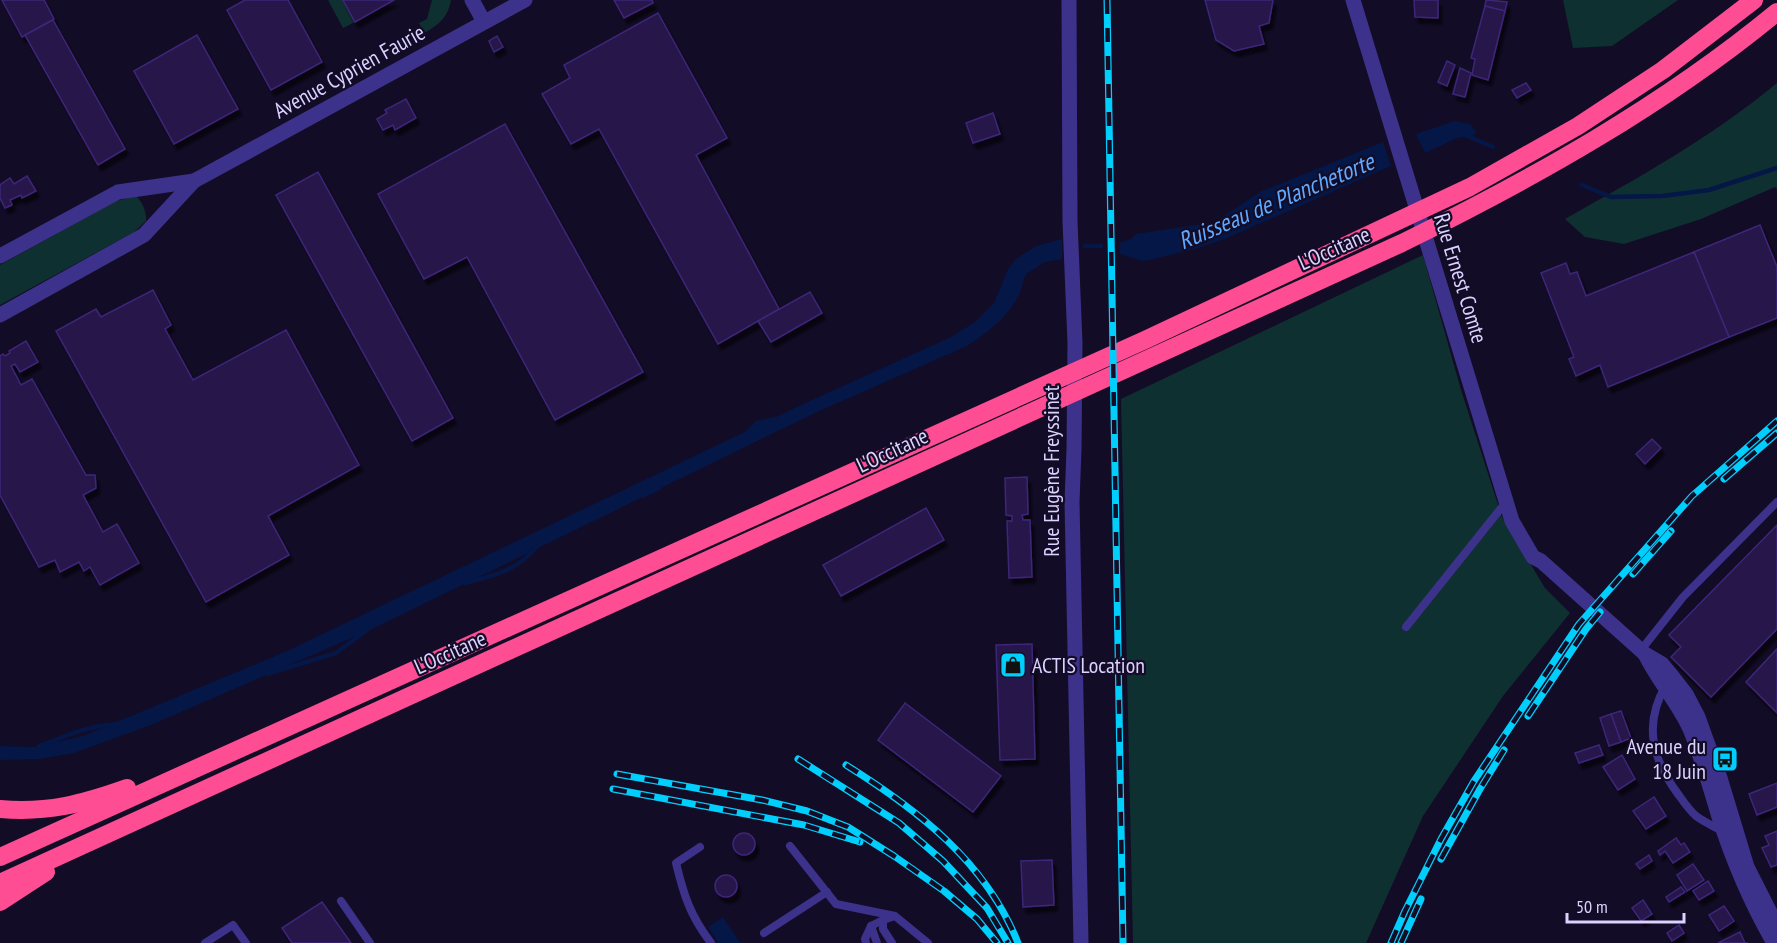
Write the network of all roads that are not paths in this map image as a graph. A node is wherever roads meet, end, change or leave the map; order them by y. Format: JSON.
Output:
{"nodes":[{"id":1,"x":472,"y":0,"type":"edge"},
{"id":2,"x":525,"y":0,"type":"edge"},
{"id":3,"x":1069,"y":0,"type":"edge"},
{"id":4,"x":1353,"y":0,"type":"edge"},
{"id":5,"x":1363,"y":0,"type":"edge"},
{"id":6,"x":1754,"y":0,"type":"edge"},
{"id":7,"x":1777,"y":12,"type":"edge"},
{"id":8,"x":484,"y":22,"type":"junction"},
{"id":9,"x":194,"y":181,"type":"junction"},
{"id":10,"x":0,"y":256,"type":"edge"},
{"id":11,"x":0,"y":315,"type":"edge"},
{"id":12,"x":1506,"y":502,"type":"junction"},
{"id":13,"x":1777,"y":502,"type":"edge"},
{"id":14,"x":1541,"y":561,"type":"junction"},
{"id":15,"x":1406,"y":627,"type":"dead end"},
{"id":16,"x":1643,"y":652,"type":"junction"},
{"id":17,"x":1669,"y":682,"type":"junction"},
{"id":18,"x":228,"y":753,"type":"junction"},
{"id":19,"x":0,"y":809,"type":"edge"},
{"id":20,"x":1731,"y":836,"type":"junction"},
{"id":21,"x":100,"y":837,"type":"junction"},
{"id":22,"x":790,"y":846,"type":"dead end"},
{"id":23,"x":700,"y":847,"type":"dead end"},
{"id":24,"x":0,"y":857,"type":"edge"},
{"id":25,"x":0,"y":883,"type":"edge"},
{"id":26,"x":827,"y":892,"type":"junction"},
{"id":27,"x":341,"y":901,"type":"dead end"},
{"id":28,"x":0,"y":902,"type":"edge"},
{"id":29,"x":895,"y":916,"type":"junction"},
{"id":30,"x":883,"y":920,"type":"junction"},
{"id":31,"x":871,"y":926,"type":"junction"},
{"id":32,"x":1777,"y":926,"type":"edge"},
{"id":33,"x":764,"y":933,"type":"dead end"},
{"id":34,"x":865,"y":942,"type":"edge"},
{"id":35,"x":205,"y":943,"type":"edge"},
{"id":36,"x":246,"y":943,"type":"edge"},
{"id":37,"x":370,"y":943,"type":"edge"},
{"id":38,"x":711,"y":943,"type":"edge"},
{"id":39,"x":877,"y":943,"type":"edge"},
{"id":40,"x":892,"y":943,"type":"edge"},
{"id":41,"x":928,"y":943,"type":"edge"},
{"id":42,"x":1081,"y":943,"type":"edge"},
{"id":43,"x":1774,"y":943,"type":"edge"}],
"edges":[{"from":1,"to":8,"type":"street"},
{"from":2,"to":8,"type":"street","name":"Avenue Cyprien Faurie"},
{"from":3,"to":42,"type":"street","name":"Rue Eugène Freyssinet"},
{"from":4,"to":12,"type":"street","name":"Rue Ernest Comte"},
{"from":5,"to":14,"type":"street","name":"Rue Ernest Comte"},
{"from":6,"to":18,"type":"highway","name":"L'Occitane"},
{"from":7,"to":21,"type":"highway","name":"L'Occitane"},
{"from":8,"to":9,"type":"street","name":"Avenue Cyprien Faurie"},
{"from":9,"to":10,"type":"street","name":"Avenue Cyprien Faurie"},
{"from":9,"to":11,"type":"street","name":"Avenue Cyprien Faurie"},
{"from":12,"to":14,"type":"street","name":"Rue Ernest Comte"},
{"from":12,"to":15,"type":"lane"},
{"from":13,"to":16,"type":"lane"},
{"from":14,"to":16,"type":"street","name":"Rue Ernest Comte"},
{"from":16,"to":17,"type":"street","name":"Rue Ernest Comte"},
{"from":17,"to":20,"type":"street","name":"Rue Ernest Comte"},
{"from":17,"to":20,"type":"lane"},
{"from":18,"to":19,"type":"highway"},
{"from":18,"to":24,"type":"highway","name":"L'Occitane"},
{"from":20,"to":32,"type":"street"},
{"from":20,"to":43,"type":"street"},
{"from":21,"to":25,"type":"highway","name":"L'Occitane"},
{"from":21,"to":28,"type":"highway"},
{"from":22,"to":26,"type":"lane"},
{"from":23,"to":38,"type":"lane"},
{"from":26,"to":29,"type":"lane"},
{"from":26,"to":33,"type":"lane"},
{"from":27,"to":37,"type":"lane"},
{"from":29,"to":30,"type":"lane"},
{"from":29,"to":41,"type":"lane"},
{"from":30,"to":31,"type":"lane"},
{"from":30,"to":40,"type":"lane"},
{"from":31,"to":34,"type":"lane"},
{"from":31,"to":39,"type":"lane"},
{"from":35,"to":36,"type":"lane"}]}
